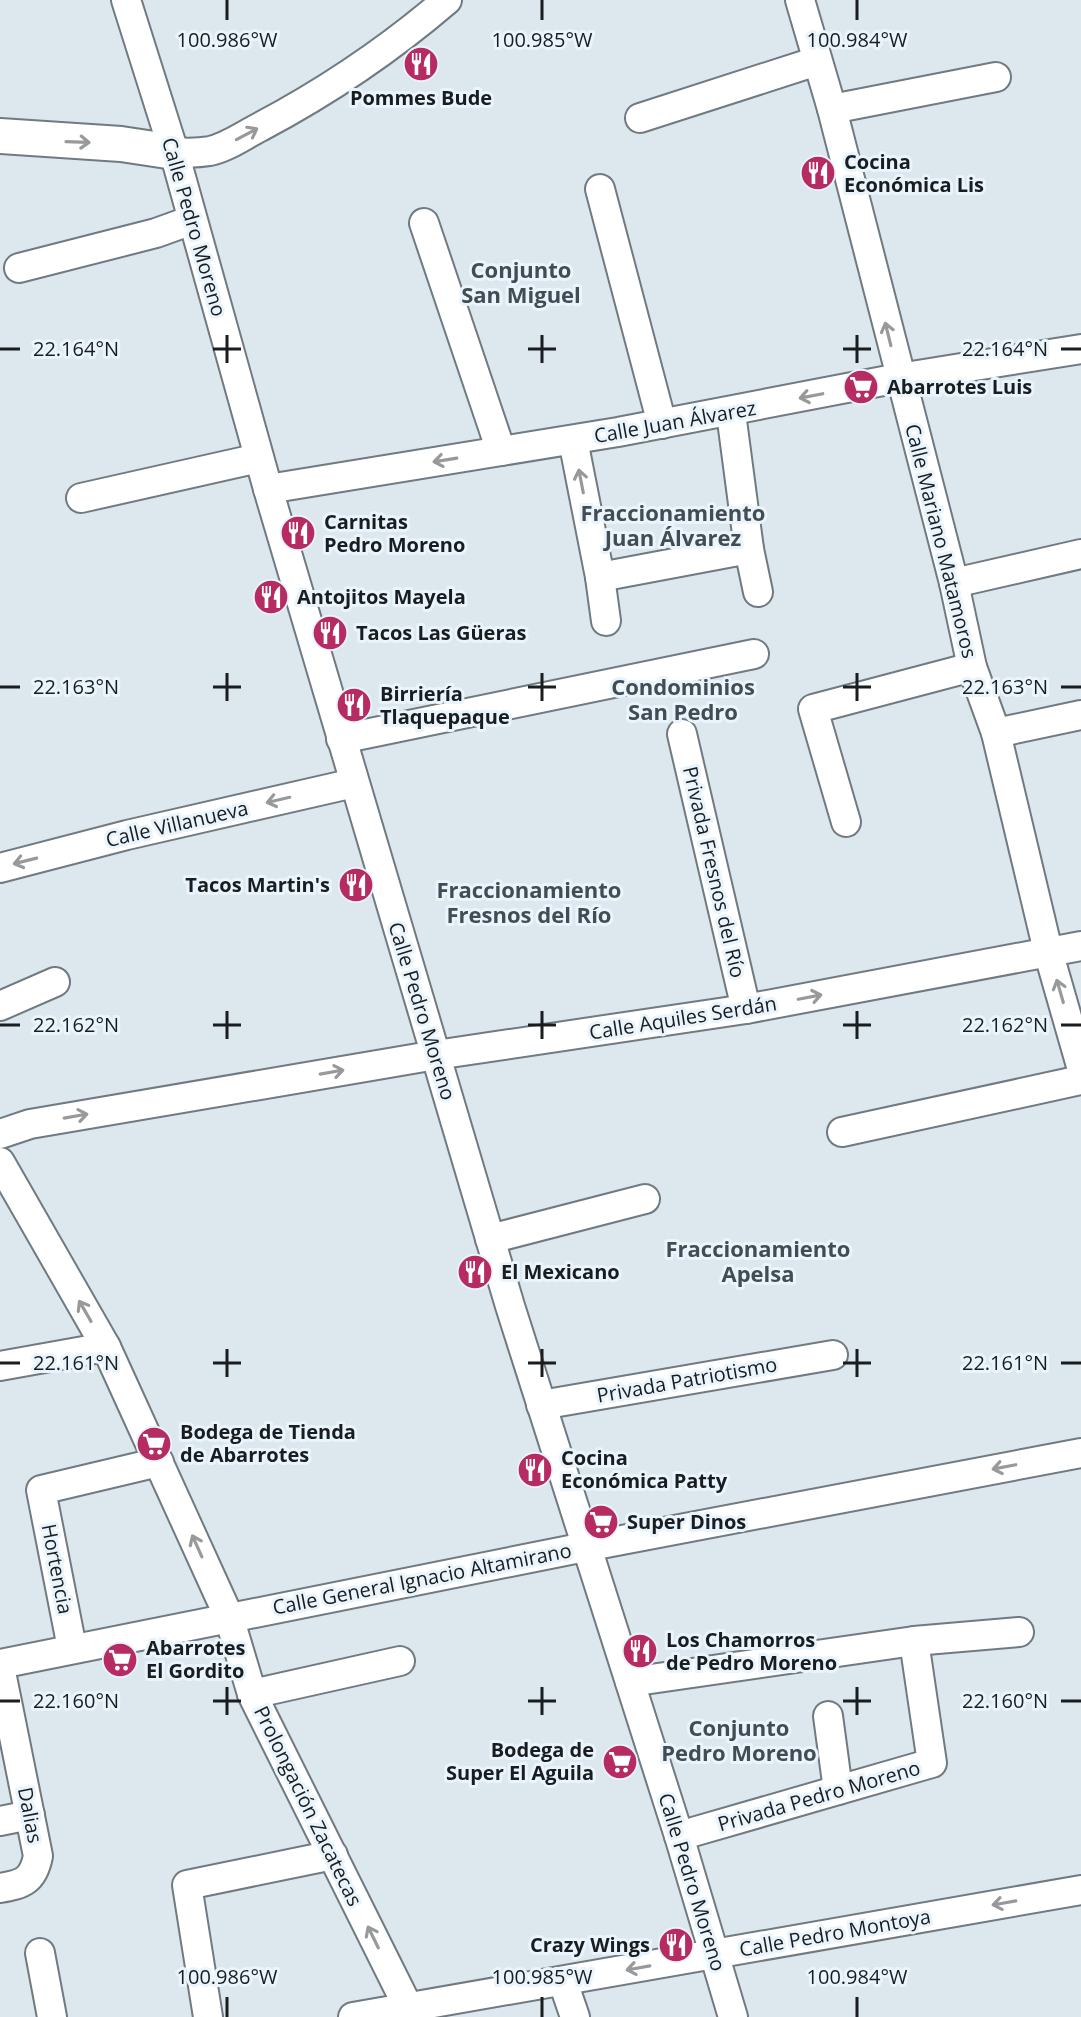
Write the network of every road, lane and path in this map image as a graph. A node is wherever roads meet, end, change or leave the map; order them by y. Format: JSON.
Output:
{"nodes":[{"id":1,"x":126,"y":0,"type":"edge"},
{"id":2,"x":447,"y":0,"type":"edge"},
{"id":3,"x":800,"y":0,"type":"edge"},
{"id":4,"x":817,"y":61,"type":"junction"},
{"id":5,"x":996,"y":77,"type":"dead end"},
{"id":6,"x":832,"y":109,"type":"junction"},
{"id":7,"x":640,"y":118,"type":"dead end"},
{"id":8,"x":0,"y":136,"type":"edge"},
{"id":9,"x":174,"y":152,"type":"junction"},
{"id":10,"x":600,"y":189,"type":"dead end"},
{"id":11,"x":192,"y":220,"type":"junction"},
{"id":12,"x":424,"y":223,"type":"dead end"},
{"id":13,"x":19,"y":268,"type":"dead end"},
{"id":14,"x":1081,"y":349,"type":"edge"},
{"id":15,"x":899,"y":378,"type":"junction"},
{"id":16,"x":731,"y":413,"type":"junction"},
{"id":17,"x":662,"y":424,"type":"junction"},
{"id":18,"x":573,"y":440,"type":"junction"},
{"id":19,"x":501,"y":451,"type":"junction"},
{"id":20,"x":259,"y":458,"type":"junction"},
{"id":21,"x":268,"y":489,"type":"junction"},
{"id":22,"x":81,"y":498,"type":"dead end"},
{"id":23,"x":749,"y":549,"type":"junction"},
{"id":24,"x":1081,"y":554,"type":"edge"},
{"id":25,"x":600,"y":577,"type":"junction"},
{"id":26,"x":954,"y":583,"type":"junction"},
{"id":27,"x":758,"y":592,"type":"dead end"},
{"id":28,"x":606,"y":621,"type":"dead end"},
{"id":29,"x":754,"y":654,"type":"dead end"},
{"id":30,"x":972,"y":667,"type":"junction"},
{"id":31,"x":1081,"y":715,"type":"edge"},
{"id":32,"x":996,"y":733,"type":"junction"},
{"id":33,"x":682,"y":734,"type":"dead end"},
{"id":34,"x":341,"y":739,"type":"junction"},
{"id":35,"x":354,"y":783,"type":"junction"},
{"id":36,"x":846,"y":822,"type":"dead end"},
{"id":37,"x":0,"y":868,"type":"edge"},
{"id":38,"x":1081,"y":946,"type":"edge"},
{"id":39,"x":1048,"y":951,"type":"junction"},
{"id":40,"x":55,"y":982,"type":"dead end"},
{"id":41,"x":0,"y":1006,"type":"edge"},
{"id":42,"x":746,"y":1009,"type":"junction"},
{"id":43,"x":436,"y":1055,"type":"junction"},
{"id":44,"x":1081,"y":1066,"type":"edge"},
{"id":45,"x":1081,"y":1080,"type":"edge"},
{"id":46,"x":842,"y":1132,"type":"dead end"},
{"id":47,"x":0,"y":1134,"type":"edge"},
{"id":48,"x":0,"y":1162,"type":"edge"},
{"id":49,"x":645,"y":1199,"type":"dead end"},
{"id":50,"x":490,"y":1239,"type":"junction"},
{"id":51,"x":106,"y":1347,"type":"junction"},
{"id":52,"x":833,"y":1355,"type":"dead end"},
{"id":53,"x":0,"y":1366,"type":"edge"},
{"id":54,"x":541,"y":1405,"type":"junction"},
{"id":55,"x":1081,"y":1453,"type":"edge"},
{"id":56,"x":159,"y":1462,"type":"junction"},
{"id":57,"x":585,"y":1547,"type":"junction"},
{"id":58,"x":229,"y":1617,"type":"junction"},
{"id":59,"x":1019,"y":1632,"type":"dead end"},
{"id":60,"x":914,"y":1641,"type":"junction"},
{"id":61,"x":72,"y":1648,"type":"junction"},
{"id":62,"x":400,"y":1661,"type":"dead end"},
{"id":63,"x":0,"y":1665,"type":"edge"},
{"id":64,"x":630,"y":1682,"type":"junction"},
{"id":65,"x":252,"y":1694,"type":"junction"},
{"id":66,"x":828,"y":1716,"type":"dead end"},
{"id":67,"x":838,"y":1790,"type":"junction"},
{"id":68,"x":30,"y":1815,"type":"junction"},
{"id":69,"x":0,"y":1821,"type":"edge"},
{"id":70,"x":679,"y":1836,"type":"junction"},
{"id":71,"x":333,"y":1855,"type":"junction"},
{"id":72,"x":0,"y":1888,"type":"edge"},
{"id":73,"x":1081,"y":1890,"type":"edge"},
{"id":74,"x":40,"y":1953,"type":"dead end"},
{"id":75,"x":715,"y":1954,"type":"junction"},
{"id":76,"x":563,"y":1982,"type":"junction"},
{"id":77,"x":410,"y":2012,"type":"edge"},
{"id":78,"x":52,"y":2017,"type":"edge"},
{"id":79,"x":208,"y":2017,"type":"edge"},
{"id":80,"x":353,"y":2017,"type":"edge"},
{"id":81,"x":575,"y":2017,"type":"edge"},
{"id":82,"x":733,"y":2017,"type":"edge"}],
"edges":[{"from":1,"to":9,"type":"street","name":"Calle Pedro Moreno"},
{"from":9,"to":2,"type":"street","one_way":true},
{"from":3,"to":4,"type":"street","name":"Calle Mariano Matamoros"},
{"from":4,"to":6,"type":"street","name":"Calle Mariano Matamoros"},
{"from":4,"to":7,"type":"street"},
{"from":5,"to":6,"type":"street"},
{"from":15,"to":6,"type":"street","name":"Calle Mariano Matamoros","one_way":true},
{"from":8,"to":9,"type":"main road","one_way":true},
{"from":9,"to":11,"type":"street","name":"Calle Pedro Moreno"},
{"from":10,"to":17,"type":"street"},
{"from":11,"to":13,"type":"street"},
{"from":11,"to":20,"type":"street","name":"Calle Pedro Moreno"},
{"from":12,"to":19,"type":"street"},
{"from":14,"to":15,"type":"street","name":"Calle Juan Álvarez"},
{"from":15,"to":16,"type":"street","name":"Calle Juan Álvarez","one_way":true},
{"from":15,"to":26,"type":"street","name":"Calle Mariano Matamoros"},
{"from":16,"to":17,"type":"street","name":"Calle Juan Álvarez"},
{"from":16,"to":23,"type":"street"},
{"from":17,"to":18,"type":"street","name":"Calle Juan Álvarez"},
{"from":18,"to":19,"type":"street","name":"Calle Juan Álvarez"},
{"from":25,"to":18,"type":"street","one_way":true},
{"from":19,"to":21,"type":"street","name":"Calle Juan Álvarez","one_way":true},
{"from":20,"to":21,"type":"street","name":"Calle Pedro Moreno"},
{"from":20,"to":22,"type":"street"},
{"from":21,"to":34,"type":"street","name":"Calle Pedro Moreno"},
{"from":23,"to":25,"type":"street"},
{"from":23,"to":27,"type":"street"},
{"from":24,"to":26,"type":"street"},
{"from":25,"to":28,"type":"street"},
{"from":26,"to":30,"type":"street","name":"Calle Mariano Matamoros"},
{"from":29,"to":34,"type":"street"},
{"from":30,"to":32,"type":"street","name":"Calle Mariano Matamoros"},
{"from":30,"to":36,"type":"street"},
{"from":31,"to":32,"type":"street"},
{"from":32,"to":39,"type":"street","name":"Calle Mariano Matamoros"},
{"from":33,"to":42,"type":"street","name":"Privada Fresnos del Río"},
{"from":34,"to":35,"type":"street","name":"Calle Pedro Moreno"},
{"from":35,"to":37,"type":"street","name":"Calle Villanueva","one_way":true},
{"from":35,"to":43,"type":"street","name":"Calle Pedro Moreno"},
{"from":38,"to":39,"type":"street","name":"Calle Aquiles Serdán"},
{"from":42,"to":39,"type":"street","name":"Calle Aquiles Serdán","one_way":true},
{"from":44,"to":39,"type":"street","name":"Calle Mariano Matamoros","one_way":true},
{"from":40,"to":41,"type":"street"},
{"from":42,"to":43,"type":"street","name":"Calle Aquiles Serdán"},
{"from":47,"to":43,"type":"street","name":"Calle Aquiles Serdán","one_way":true},
{"from":43,"to":50,"type":"street","name":"Calle Pedro Moreno"},
{"from":45,"to":46,"type":"street"},
{"from":51,"to":48,"type":"street","name":"Prolongación Zacatecas","one_way":true},
{"from":49,"to":50,"type":"street"},
{"from":50,"to":54,"type":"street","name":"Calle Pedro Moreno"},
{"from":51,"to":53,"type":"street"},
{"from":51,"to":56,"type":"street","name":"Prolongación Zacatecas"},
{"from":52,"to":54,"type":"street","name":"Privada Patriotismo"},
{"from":54,"to":57,"type":"street","name":"Calle Pedro Moreno"},
{"from":55,"to":57,"type":"street","name":"Calle General Ignacio Altamirano","one_way":true},
{"from":58,"to":56,"type":"street","name":"Prolongación Zacatecas","one_way":true},
{"from":56,"to":61,"type":"street","name":"Hortencia"},
{"from":57,"to":58,"type":"street","name":"Calle General Ignacio Altamirano"},
{"from":57,"to":64,"type":"street","name":"Calle Pedro Moreno"},
{"from":58,"to":61,"type":"street","name":"Calle General Ignacio Altamirano"},
{"from":58,"to":65,"type":"street","name":"Prolongación Zacatecas"},
{"from":59,"to":60,"type":"street"},
{"from":60,"to":64,"type":"street"},
{"from":60,"to":67,"type":"street","name":"Privada Pedro Moreno"},
{"from":61,"to":63,"type":"street","name":"Calle General Ignacio Altamirano"},
{"from":62,"to":65,"type":"street"},
{"from":63,"to":68,"type":"street","name":"Dalias"},
{"from":64,"to":70,"type":"street","name":"Calle Pedro Moreno"},
{"from":65,"to":71,"type":"street","name":"Prolongación Zacatecas"},
{"from":66,"to":67,"type":"street"},
{"from":67,"to":70,"type":"street","name":"Privada Pedro Moreno"},
{"from":68,"to":69,"type":"street"},
{"from":68,"to":72,"type":"street","name":"Dalias"},
{"from":70,"to":75,"type":"street","name":"Calle Pedro Moreno"},
{"from":77,"to":71,"type":"street","name":"Prolongación Zacatecas","one_way":true},
{"from":71,"to":79,"type":"street"},
{"from":73,"to":75,"type":"street","name":"Calle Pedro Montoya","one_way":true},
{"from":74,"to":78,"type":"street"},
{"from":75,"to":76,"type":"street","name":"Calle Pedro Montoya","one_way":true},
{"from":75,"to":82,"type":"street","name":"Calle Pedro Moreno"},
{"from":76,"to":77,"type":"street","name":"Calle Pedro Montoya"},
{"from":76,"to":81,"type":"street"},
{"from":77,"to":80,"type":"street","name":"Calle Pedro Montoya"}]}
